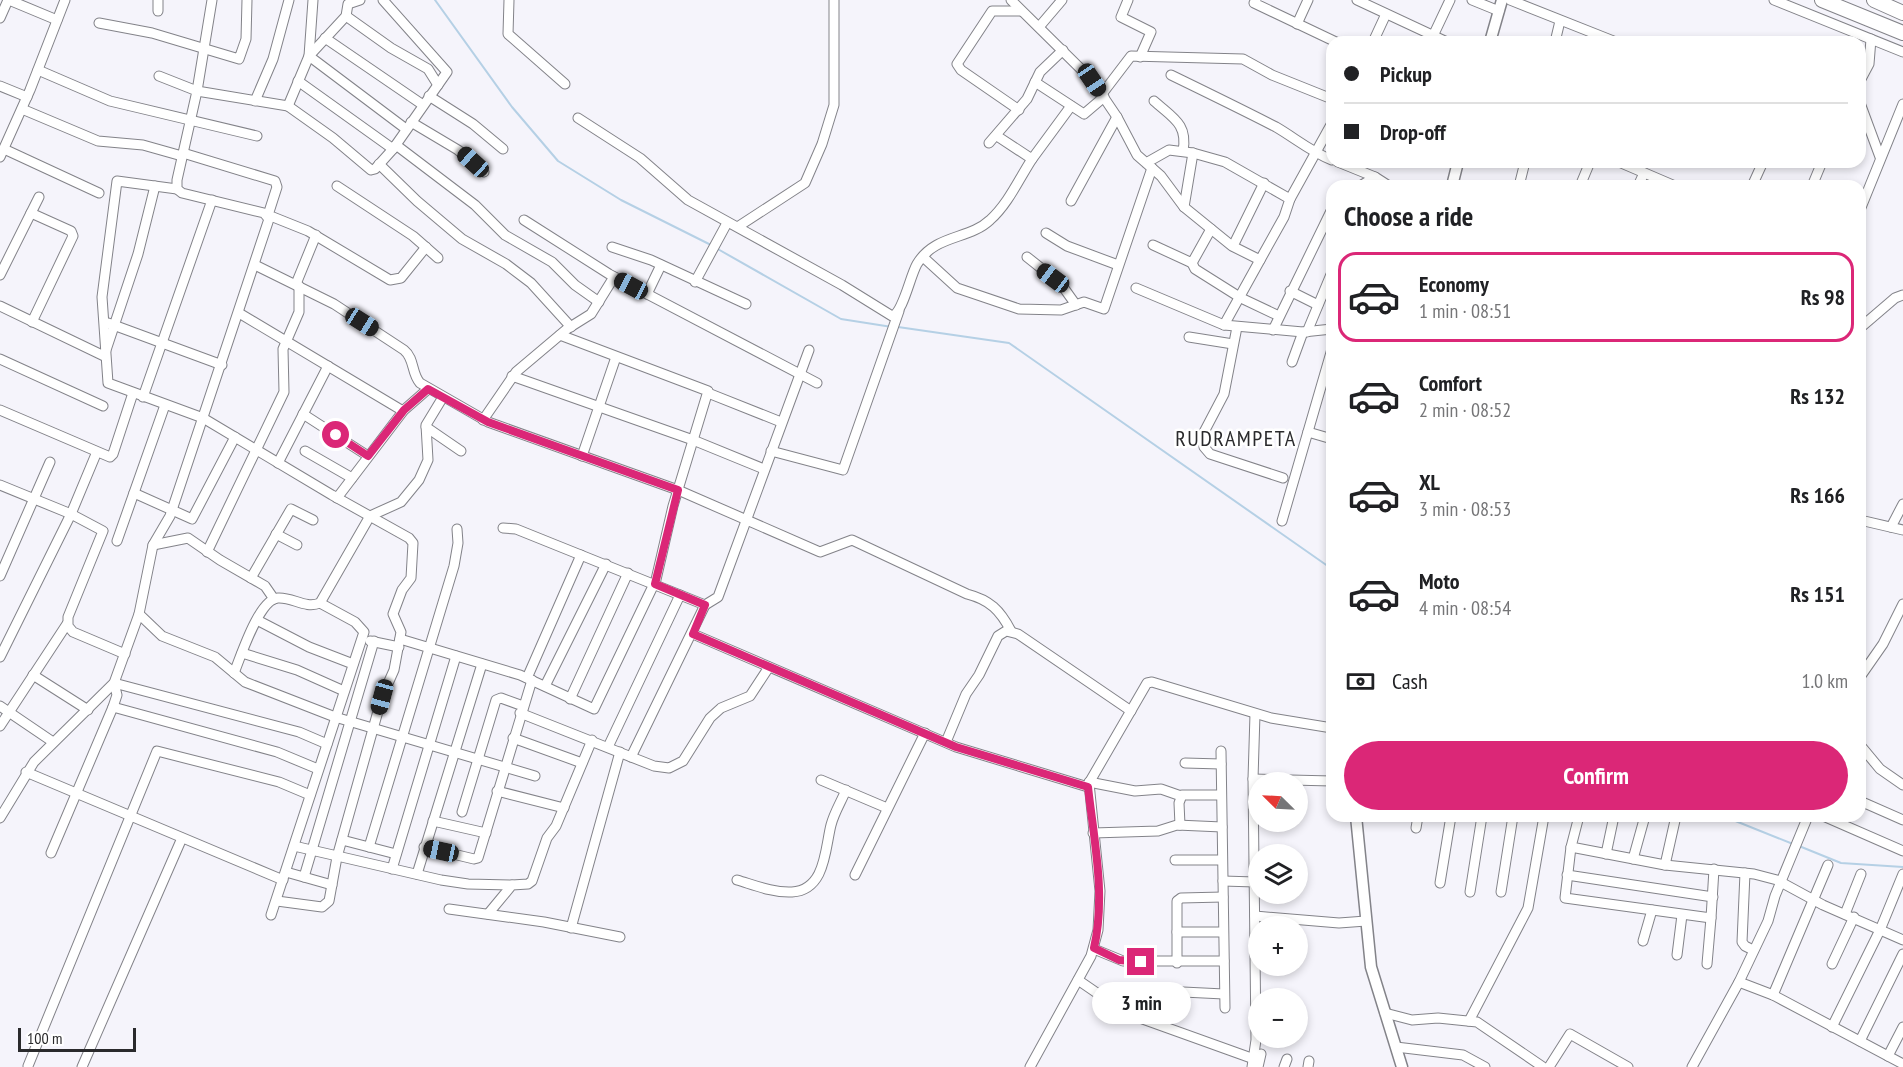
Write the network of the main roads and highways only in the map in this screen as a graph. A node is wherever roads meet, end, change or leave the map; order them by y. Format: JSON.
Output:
{"nodes":[{"id":1,"x":1822,"y":0,"type":"edge"},
{"id":2,"x":1874,"y":0,"type":"edge"},
{"id":3,"x":1500,"y":5,"type":"edge"},
{"id":4,"x":1903,"y":13,"type":"edge"},
{"id":5,"x":1903,"y":33,"type":"edge"},
{"id":6,"x":1492,"y":36,"type":"edge"},
{"id":7,"x":1357,"y":822,"type":"edge"},
{"id":8,"x":1402,"y":1067,"type":"edge"}],
"edges":[{"from":1,"to":5,"type":"highway"},
{"from":2,"to":4,"type":"highway"},
{"from":3,"to":6,"type":"main road"},
{"from":7,"to":8,"type":"main road"}]}
